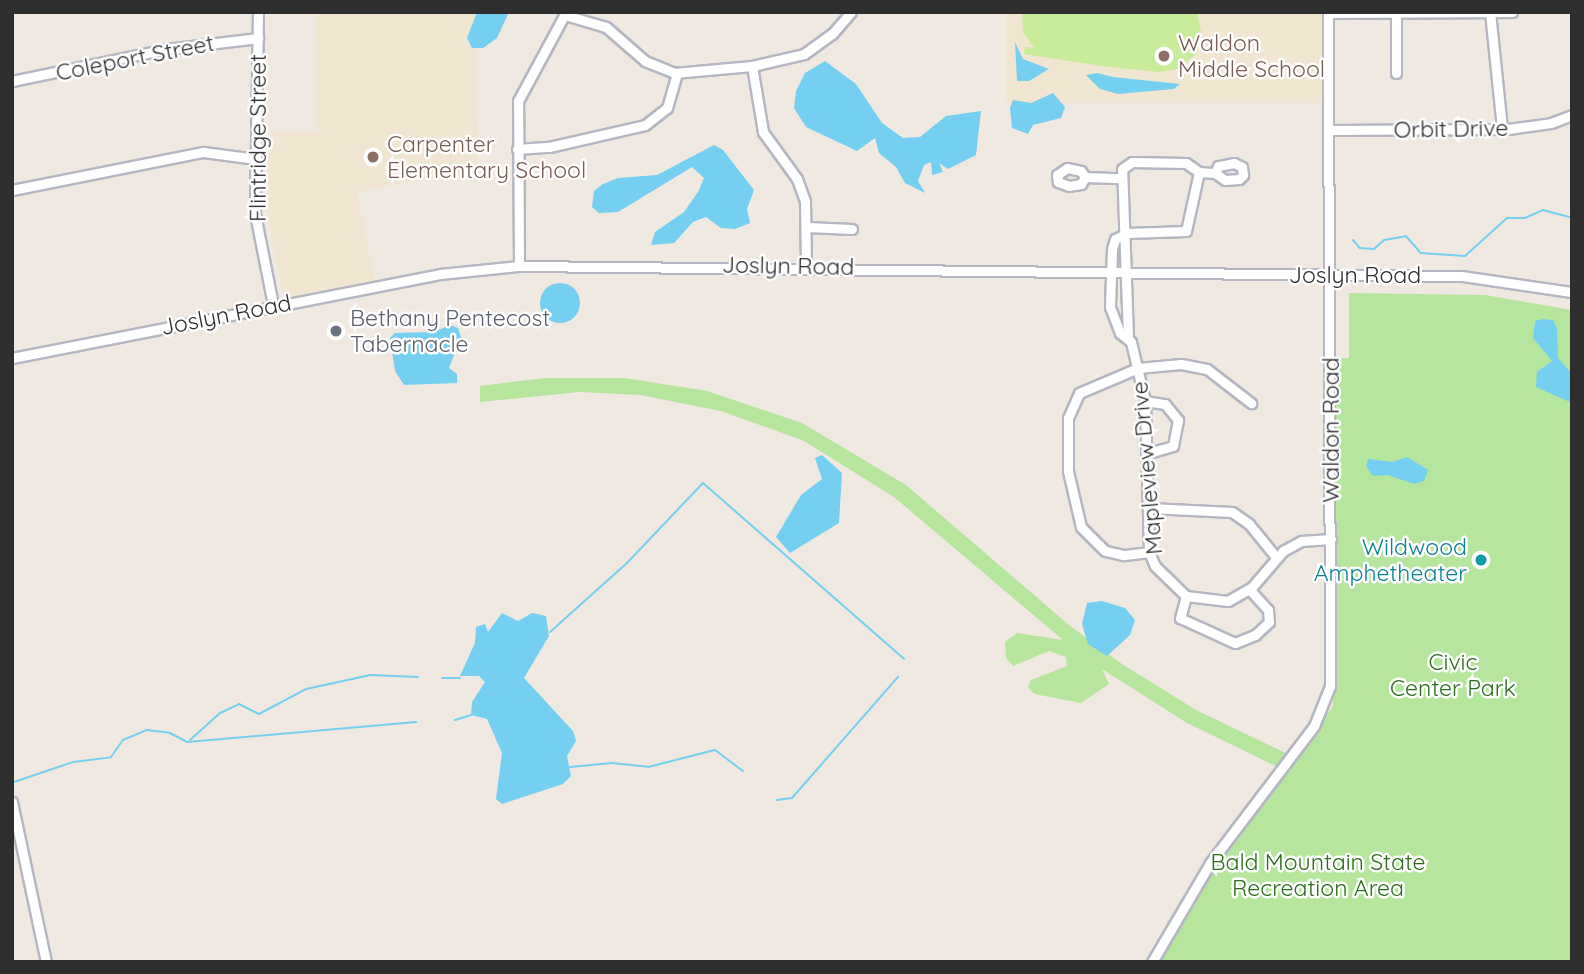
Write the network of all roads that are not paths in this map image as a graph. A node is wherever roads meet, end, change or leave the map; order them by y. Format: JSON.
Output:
{"nodes":[{"id":1,"x":258,"y":12,"type":"edge"},
{"id":2,"x":851,"y":12,"type":"edge"},
{"id":3,"x":1396,"y":12,"type":"edge"},
{"id":4,"x":1490,"y":12,"type":"edge"},
{"id":5,"x":1511,"y":12,"type":"edge"},
{"id":6,"x":1328,"y":13,"type":"edge"},
{"id":7,"x":566,"y":14,"type":"edge"},
{"id":8,"x":258,"y":38,"type":"junction"},
{"id":9,"x":752,"y":66,"type":"junction"},
{"id":10,"x":677,"y":73,"type":"junction"},
{"id":11,"x":1396,"y":74,"type":"dead end"},
{"id":12,"x":12,"y":81,"type":"edge"},
{"id":13,"x":1572,"y":115,"type":"edge"},
{"id":14,"x":1502,"y":129,"type":"junction"},
{"id":15,"x":1329,"y":130,"type":"junction"},
{"id":16,"x":516,"y":149,"type":"junction"},
{"id":17,"x":257,"y":159,"type":"junction"},
{"id":18,"x":1199,"y":172,"type":"junction"},
{"id":19,"x":1215,"y":173,"type":"dead end"},
{"id":20,"x":1085,"y":177,"type":"dead end"},
{"id":21,"x":1120,"y":178,"type":"junction"},
{"id":22,"x":12,"y":190,"type":"edge"},
{"id":23,"x":806,"y":227,"type":"junction"},
{"id":24,"x":852,"y":229,"type":"dead end"},
{"id":25,"x":1127,"y":233,"type":"junction"},
{"id":26,"x":519,"y":266,"type":"junction"},
{"id":27,"x":806,"y":267,"type":"junction"},
{"id":28,"x":1111,"y":273,"type":"junction"},
{"id":29,"x":1124,"y":273,"type":"junction"},
{"id":30,"x":1329,"y":275,"type":"junction"},
{"id":31,"x":1572,"y":292,"type":"edge"},
{"id":32,"x":273,"y":305,"type":"junction"},
{"id":33,"x":1125,"y":306,"type":"junction"},
{"id":34,"x":1110,"y":307,"type":"junction"},
{"id":35,"x":1128,"y":337,"type":"junction"},
{"id":36,"x":12,"y":358,"type":"edge"},
{"id":37,"x":1138,"y":368,"type":"junction"},
{"id":38,"x":1145,"y":401,"type":"junction"},
{"id":39,"x":1251,"y":403,"type":"dead end"},
{"id":40,"x":1149,"y":453,"type":"junction"},
{"id":41,"x":1149,"y":508,"type":"junction"},
{"id":42,"x":1331,"y":538,"type":"junction"},
{"id":43,"x":1150,"y":552,"type":"junction"},
{"id":44,"x":1276,"y":557,"type":"junction"},
{"id":45,"x":1249,"y":589,"type":"junction"},
{"id":46,"x":1186,"y":596,"type":"junction"},
{"id":47,"x":12,"y":802,"type":"edge"},
{"id":48,"x":46,"y":962,"type":"edge"},
{"id":49,"x":1152,"y":962,"type":"edge"}],
"edges":[{"from":1,"to":8,"type":"street","name":"Flintridge Street"},
{"from":2,"to":9,"type":"street"},
{"from":3,"to":4,"type":"street"},
{"from":3,"to":6,"type":"street"},
{"from":3,"to":11,"type":"street"},
{"from":4,"to":5,"type":"street"},
{"from":4,"to":14,"type":"street"},
{"from":6,"to":15,"type":"street","name":"Waldon Road"},
{"from":7,"to":10,"type":"street"},
{"from":7,"to":16,"type":"street"},
{"from":8,"to":12,"type":"street","name":"Coleport Street"},
{"from":8,"to":17,"type":"street","name":"Flintridge Street"},
{"from":9,"to":10,"type":"street"},
{"from":9,"to":23,"type":"street"},
{"from":10,"to":16,"type":"street"},
{"from":13,"to":14,"type":"street","name":"Orbit Drive"},
{"from":14,"to":15,"type":"street","name":"Orbit Drive"},
{"from":15,"to":30,"type":"street","name":"Waldon Road"},
{"from":16,"to":26,"type":"street"},
{"from":17,"to":22,"type":"street"},
{"from":17,"to":32,"type":"street","name":"Flintridge Street"},
{"from":18,"to":19,"type":"street"},
{"from":18,"to":21,"type":"street"},
{"from":18,"to":25,"type":"street"},
{"from":20,"to":21,"type":"street"},
{"from":21,"to":25,"type":"street","name":"Mapleview Drive"},
{"from":23,"to":24,"type":"street"},
{"from":23,"to":27,"type":"street"},
{"from":25,"to":28,"type":"street"},
{"from":25,"to":29,"type":"street","name":"Mapleview Drive"},
{"from":26,"to":27,"type":"street","name":"Joslyn Road"},
{"from":26,"to":32,"type":"street","name":"Joslyn Road"},
{"from":27,"to":28,"type":"street","name":"Joslyn Road"},
{"from":28,"to":29,"type":"street","name":"Joslyn Road"},
{"from":28,"to":34,"type":"street"},
{"from":29,"to":30,"type":"street","name":"Joslyn Road"},
{"from":29,"to":33,"type":"street","name":"Mapleview Drive"},
{"from":30,"to":31,"type":"street","name":"Joslyn Road"},
{"from":30,"to":42,"type":"street","name":"Waldon Road"},
{"from":32,"to":36,"type":"street","name":"Joslyn Road"},
{"from":33,"to":34,"type":"street"},
{"from":33,"to":35,"type":"street","name":"Mapleview Drive"},
{"from":34,"to":35,"type":"street","name":"Mapleview Drive"},
{"from":35,"to":37,"type":"street","name":"Mapleview Drive"},
{"from":37,"to":38,"type":"street","name":"Mapleview Drive"},
{"from":37,"to":39,"type":"street"},
{"from":37,"to":43,"type":"street","name":"Mapleview Drive"},
{"from":38,"to":40,"type":"street","name":"Mapleview Drive"},
{"from":38,"to":40,"type":"street"},
{"from":40,"to":41,"type":"street","name":"Mapleview Drive"},
{"from":41,"to":43,"type":"street","name":"Mapleview Drive"},
{"from":41,"to":44,"type":"street"},
{"from":42,"to":44,"type":"street"},
{"from":42,"to":49,"type":"street","name":"Waldon Road"},
{"from":43,"to":46,"type":"street","name":"Mapleview Drive"},
{"from":44,"to":45,"type":"street"},
{"from":45,"to":46,"type":"street"},
{"from":45,"to":46,"type":"street"},
{"from":47,"to":48,"type":"street"}]}
